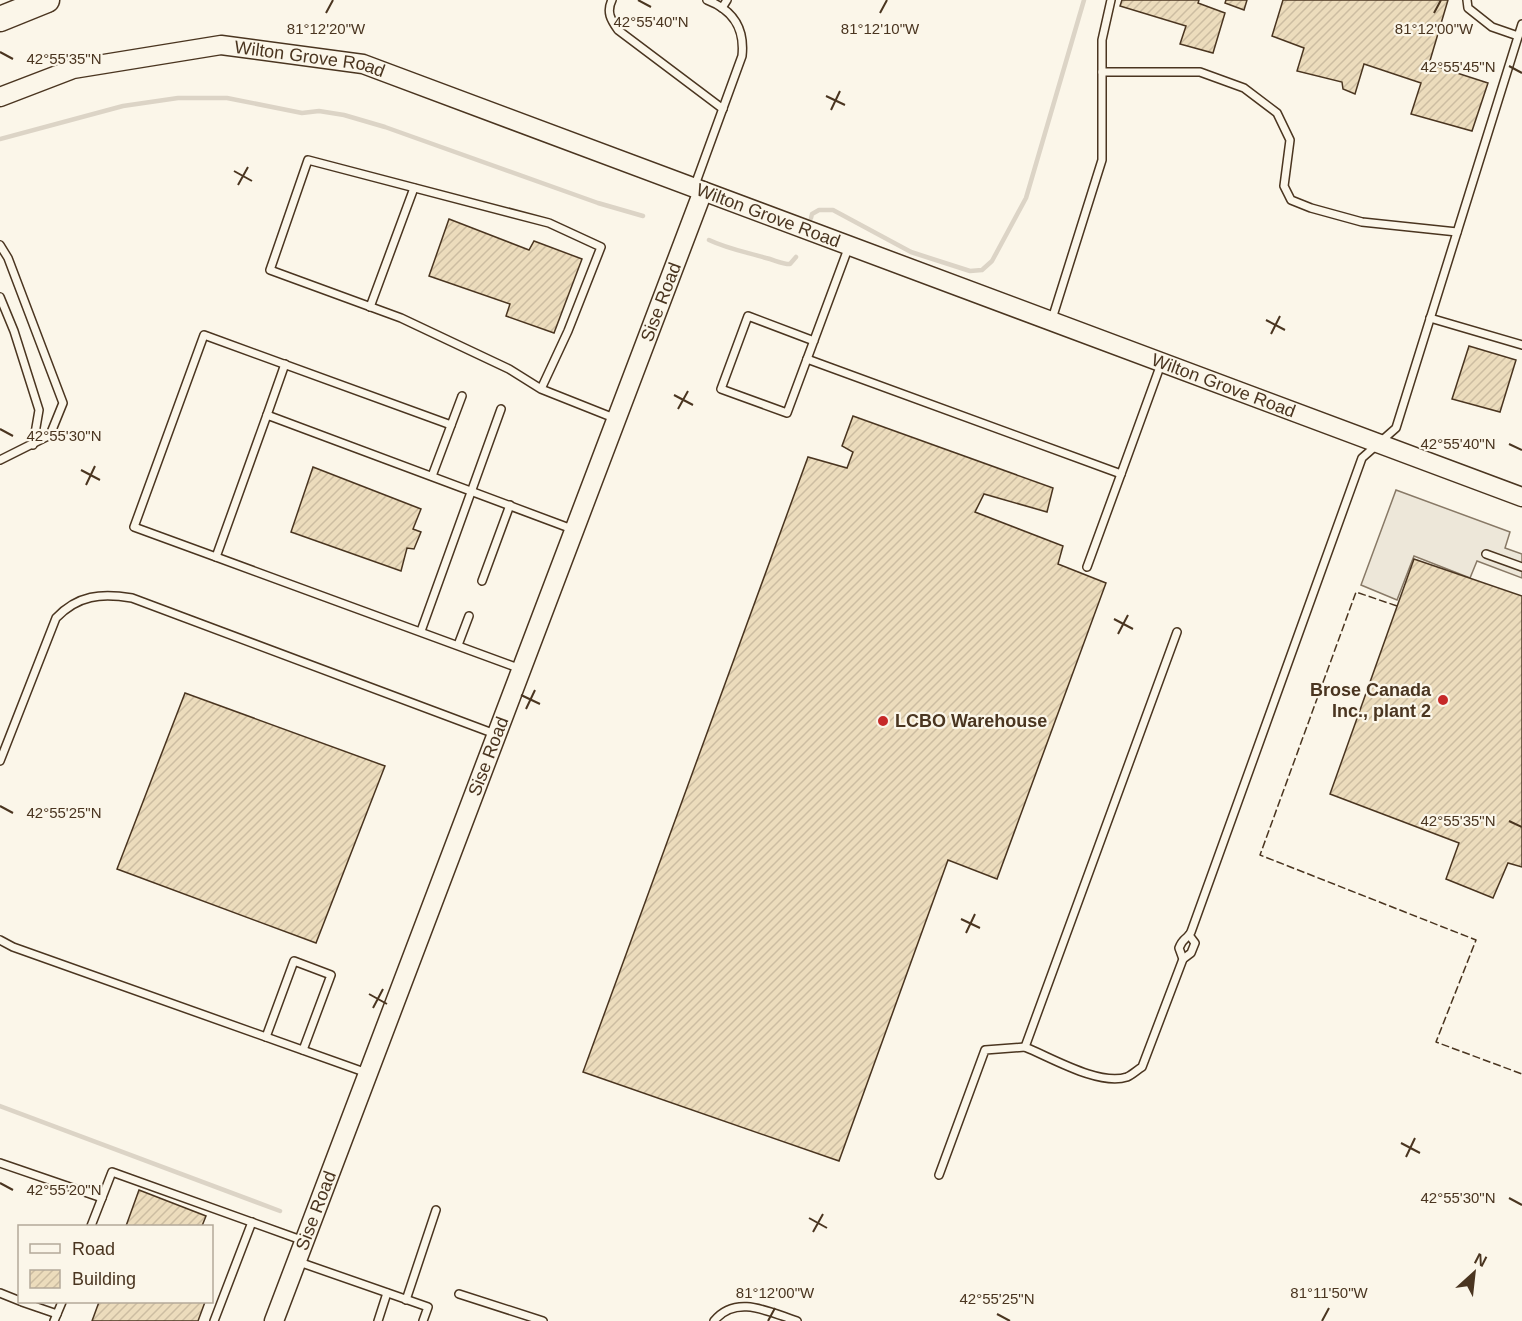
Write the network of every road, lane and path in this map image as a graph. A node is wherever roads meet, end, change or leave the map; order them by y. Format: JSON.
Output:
{"nodes":[{"id":1,"x":47,"y":0,"type":"edge"},
{"id":2,"x":612,"y":0,"type":"edge"},
{"id":3,"x":707,"y":0,"type":"edge"},
{"id":4,"x":727,"y":0,"type":"edge"},
{"id":5,"x":1111,"y":0,"type":"edge"},
{"id":6,"x":1467,"y":0,"type":"edge"},
{"id":7,"x":722,"y":8,"type":"junction"},
{"id":8,"x":0,"y":19,"type":"edge"},
{"id":9,"x":1522,"y":24,"type":"edge"},
{"id":10,"x":1518,"y":36,"type":"junction"},
{"id":11,"x":1102,"y":72,"type":"junction"},
{"id":12,"x":0,"y":97,"type":"edge"},
{"id":13,"x":723,"y":109,"type":"junction"},
{"id":14,"x":414,"y":188,"type":"junction"},
{"id":15,"x":699,"y":189,"type":"junction"},
{"id":16,"x":1457,"y":232,"type":"junction"},
{"id":17,"x":0,"y":245,"type":"edge"},
{"id":18,"x":849,"y":246,"type":"junction"},
{"id":19,"x":0,"y":297,"type":"edge"},
{"id":20,"x":370,"y":307,"type":"junction"},
{"id":21,"x":1430,"y":318,"type":"junction"},
{"id":22,"x":1051,"y":321,"type":"junction"},
{"id":23,"x":814,"y":341,"type":"junction"},
{"id":24,"x":1522,"y":345,"type":"edge"},
{"id":25,"x":807,"y":358,"type":"junction"},
{"id":26,"x":1162,"y":363,"type":"junction"},
{"id":27,"x":285,"y":364,"type":"junction"},
{"id":28,"x":540,"y":389,"type":"junction"},
{"id":29,"x":462,"y":396,"type":"dead end"},
{"id":30,"x":501,"y":410,"type":"dead end"},
{"id":31,"x":267,"y":415,"type":"junction"},
{"id":32,"x":616,"y":419,"type":"junction"},
{"id":33,"x":451,"y":425,"type":"junction"},
{"id":34,"x":1379,"y":442,"type":"junction"},
{"id":35,"x":33,"y":445,"type":"junction"},
{"id":36,"x":0,"y":460,"type":"edge"},
{"id":37,"x":1121,"y":474,"type":"junction"},
{"id":38,"x":432,"y":477,"type":"junction"},
{"id":39,"x":472,"y":491,"type":"junction"},
{"id":40,"x":1522,"y":497,"type":"edge"},
{"id":41,"x":510,"y":505,"type":"junction"},
{"id":42,"x":575,"y":530,"type":"junction"},
{"id":43,"x":1486,"y":554,"type":"dead end"},
{"id":44,"x":216,"y":557,"type":"junction"},
{"id":45,"x":1087,"y":567,"type":"dead end"},
{"id":46,"x":1522,"y":567,"type":"edge"},
{"id":47,"x":482,"y":581,"type":"dead end"},
{"id":48,"x":469,"y":616,"type":"dead end"},
{"id":49,"x":421,"y":631,"type":"junction"},
{"id":50,"x":1177,"y":632,"type":"dead end"},
{"id":51,"x":458,"y":645,"type":"junction"},
{"id":52,"x":521,"y":669,"type":"junction"},
{"id":53,"x":497,"y":734,"type":"junction"},
{"id":54,"x":0,"y":761,"type":"edge"},
{"id":55,"x":0,"y":940,"type":"edge"},
{"id":56,"x":266,"y":1037,"type":"junction"},
{"id":57,"x":1026,"y":1047,"type":"junction"},
{"id":58,"x":303,"y":1050,"type":"junction"},
{"id":59,"x":368,"y":1073,"type":"junction"},
{"id":60,"x":0,"y":1163,"type":"edge"},
{"id":61,"x":939,"y":1175,"type":"dead end"},
{"id":62,"x":102,"y":1198,"type":"junction"},
{"id":63,"x":436,"y":1210,"type":"dead end"},
{"id":64,"x":252,"y":1222,"type":"junction"},
{"id":65,"x":92,"y":1225,"type":"edge"},
{"id":66,"x":304,"y":1241,"type":"junction"},
{"id":67,"x":296,"y":1261,"type":"junction"},
{"id":68,"x":0,"y":1293,"type":"edge"},
{"id":69,"x":387,"y":1293,"type":"junction"},
{"id":70,"x":459,"y":1294,"type":"dead end"},
{"id":71,"x":18,"y":1300,"type":"edge"},
{"id":72,"x":406,"y":1300,"type":"junction"},
{"id":73,"x":25,"y":1303,"type":"edge"},
{"id":74,"x":62,"y":1303,"type":"edge"},
{"id":75,"x":56,"y":1318,"type":"edge"},
{"id":76,"x":214,"y":1321,"type":"edge"},
{"id":77,"x":274,"y":1321,"type":"edge"},
{"id":78,"x":378,"y":1321,"type":"edge"},
{"id":79,"x":423,"y":1321,"type":"edge"},
{"id":80,"x":543,"y":1321,"type":"edge"},
{"id":81,"x":714,"y":1321,"type":"edge"},
{"id":82,"x":797,"y":1321,"type":"edge"}],
"edges":[{"from":1,"to":8,"type":"highway"},
{"from":2,"to":13,"type":"lane"},
{"from":3,"to":7,"type":"lane"},
{"from":4,"to":7,"type":"lane"},
{"from":5,"to":11,"type":"lane"},
{"from":6,"to":10,"type":"lane"},
{"from":7,"to":13,"type":"lane"},
{"from":9,"to":10,"type":"lane"},
{"from":10,"to":16,"type":"lane"},
{"from":11,"to":16,"type":"lane"},
{"from":11,"to":22,"type":"lane"},
{"from":12,"to":15,"type":"main road","name":"Wilton Grove Road"},
{"from":13,"to":15,"type":"lane"},
{"from":14,"to":20,"type":"lane"},
{"from":14,"to":20,"type":"lane"},
{"from":14,"to":28,"type":"lane"},
{"from":15,"to":18,"type":"main road","name":"Wilton Grove Road"},
{"from":15,"to":32,"type":"main road","name":"Sise Road"},
{"from":16,"to":21,"type":"lane"},
{"from":17,"to":35,"type":"lane"},
{"from":18,"to":22,"type":"main road","name":"Wilton Grove Road"},
{"from":18,"to":23,"type":"lane"},
{"from":19,"to":35,"type":"lane"},
{"from":20,"to":28,"type":"lane"},
{"from":21,"to":24,"type":"lane"},
{"from":21,"to":34,"type":"lane"},
{"from":22,"to":26,"type":"main road","name":"Wilton Grove Road"},
{"from":23,"to":25,"type":"lane"},
{"from":23,"to":25,"type":"lane"},
{"from":25,"to":37,"type":"lane"},
{"from":26,"to":34,"type":"main road","name":"Wilton Grove Road"},
{"from":26,"to":37,"type":"lane"},
{"from":27,"to":31,"type":"lane"},
{"from":27,"to":33,"type":"lane"},
{"from":27,"to":44,"type":"lane"},
{"from":28,"to":32,"type":"lane"},
{"from":29,"to":33,"type":"lane"},
{"from":30,"to":39,"type":"lane"},
{"from":31,"to":38,"type":"lane"},
{"from":31,"to":44,"type":"lane"},
{"from":32,"to":42,"type":"main road","name":"Sise Road"},
{"from":33,"to":38,"type":"lane"},
{"from":34,"to":40,"type":"main road","name":"Wilton Grove Road"},
{"from":34,"to":57,"type":"lane"},
{"from":35,"to":36,"type":"lane"},
{"from":37,"to":45,"type":"lane"},
{"from":38,"to":39,"type":"lane"},
{"from":39,"to":41,"type":"lane"},
{"from":39,"to":49,"type":"lane"},
{"from":41,"to":42,"type":"lane"},
{"from":41,"to":47,"type":"lane"},
{"from":42,"to":52,"type":"main road","name":"Sise Road"},
{"from":43,"to":46,"type":"lane"},
{"from":44,"to":49,"type":"lane"},
{"from":48,"to":51,"type":"lane"},
{"from":49,"to":51,"type":"lane"},
{"from":50,"to":57,"type":"lane"},
{"from":51,"to":52,"type":"lane"},
{"from":52,"to":53,"type":"main road","name":"Sise Road"},
{"from":53,"to":54,"type":"lane"},
{"from":53,"to":59,"type":"main road","name":"Sise Road"},
{"from":55,"to":56,"type":"lane"},
{"from":56,"to":58,"type":"lane"},
{"from":56,"to":58,"type":"lane"},
{"from":57,"to":61,"type":"lane"},
{"from":58,"to":59,"type":"lane"},
{"from":59,"to":66,"type":"main road","name":"Sise Road"},
{"from":60,"to":62,"type":"lane"},
{"from":62,"to":64,"type":"lane"},
{"from":62,"to":65,"type":"lane"},
{"from":63,"to":72,"type":"lane"},
{"from":64,"to":66,"type":"lane"},
{"from":64,"to":76,"type":"lane"},
{"from":66,"to":67,"type":"main road","name":"Sise Road"},
{"from":67,"to":69,"type":"lane"},
{"from":67,"to":77,"type":"main road","name":"Sise Road"},
{"from":68,"to":71,"type":"lane"},
{"from":69,"to":72,"type":"lane"},
{"from":69,"to":78,"type":"lane"},
{"from":70,"to":80,"type":"lane"},
{"from":72,"to":79,"type":"lane"},
{"from":73,"to":75,"type":"lane"},
{"from":74,"to":75,"type":"lane"},
{"from":81,"to":82,"type":"lane"}]}
